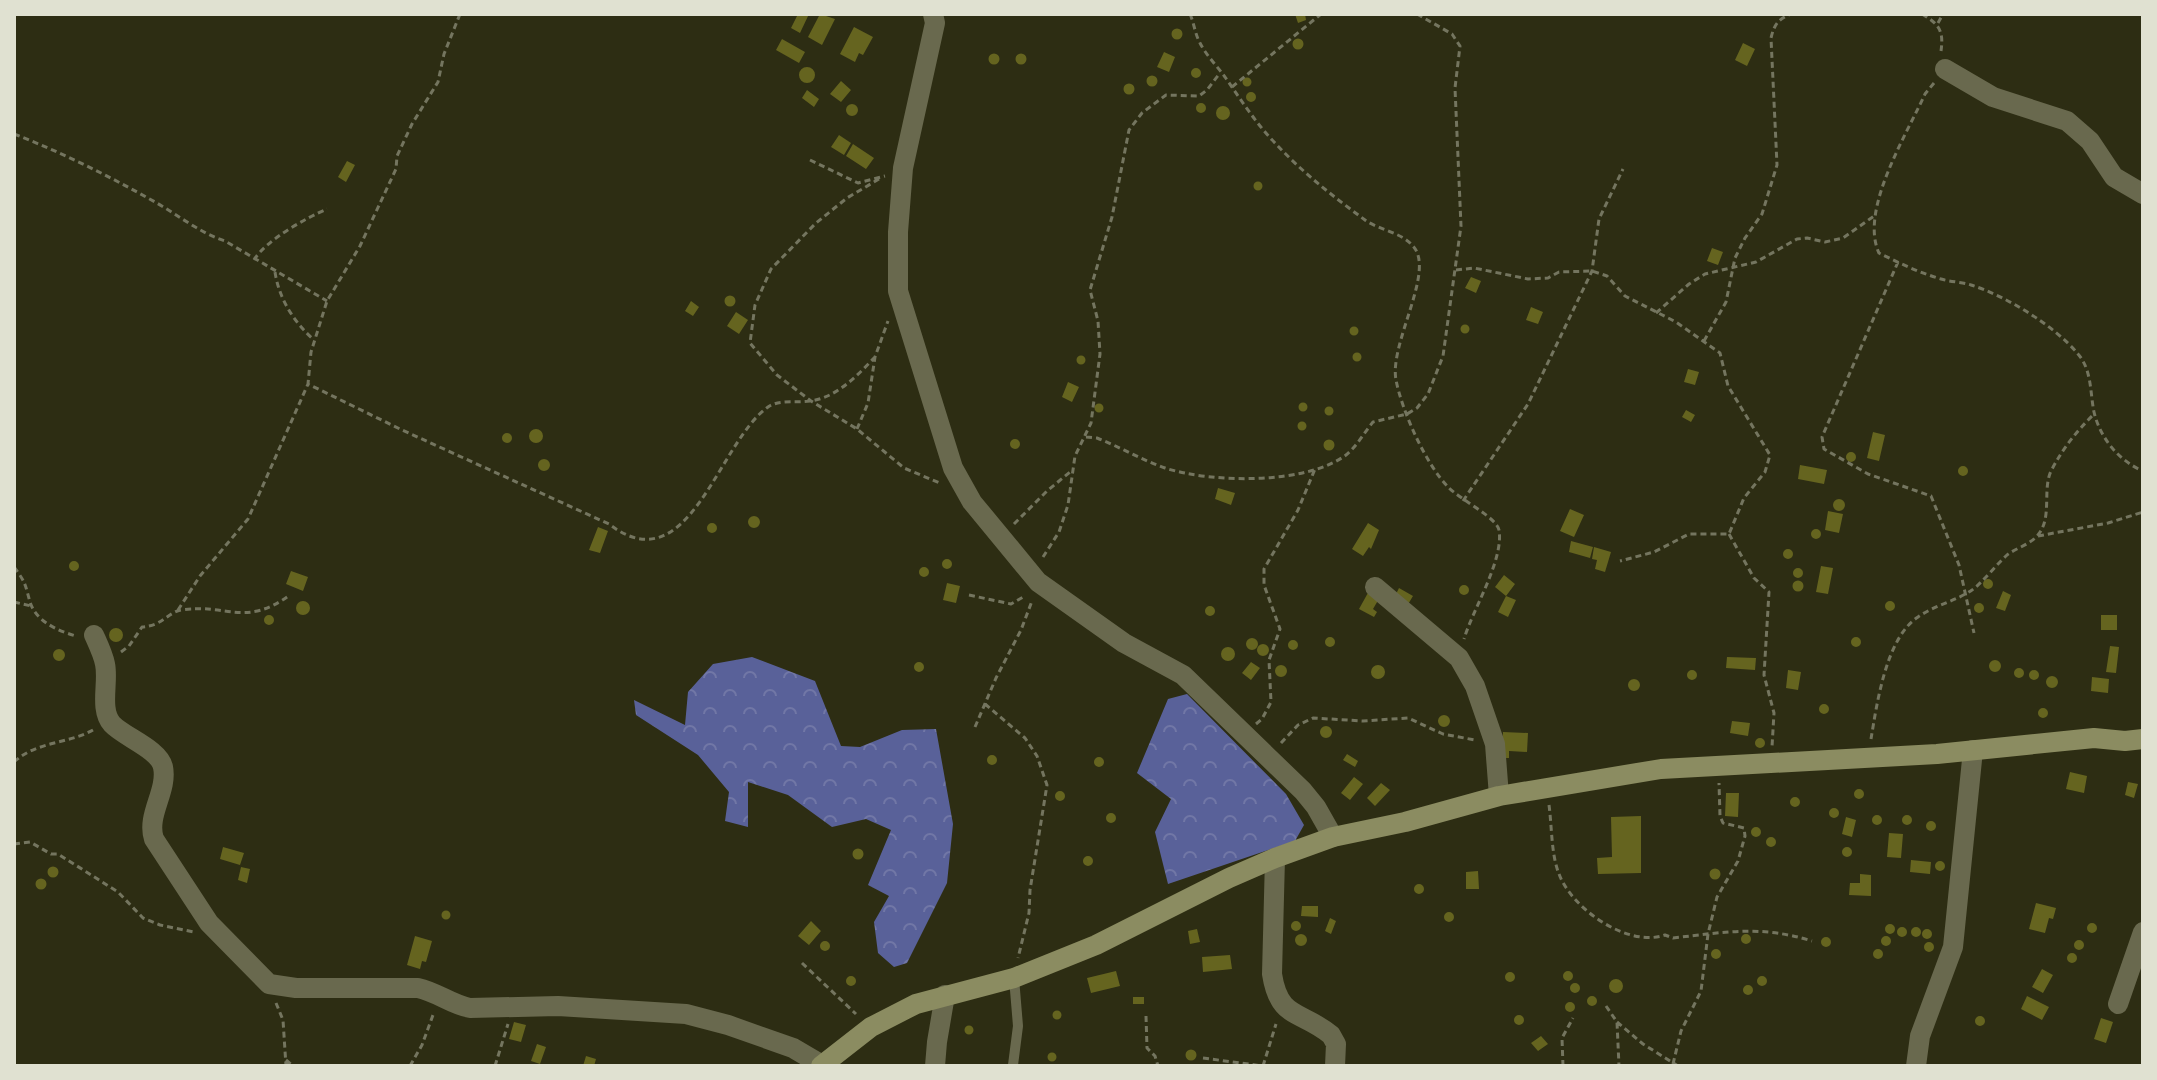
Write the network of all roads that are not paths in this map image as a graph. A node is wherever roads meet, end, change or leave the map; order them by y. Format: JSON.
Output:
{"nodes":[{"id":1,"x":933,"y":14,"type":"edge"},
{"id":2,"x":1945,"y":69,"type":"road end"},
{"id":3,"x":2143,"y":194,"type":"edge"},
{"id":4,"x":1375,"y":587,"type":"dead end"},
{"id":5,"x":94,"y":635,"type":"road end"},
{"id":6,"x":2143,"y":739,"type":"edge"},
{"id":7,"x":1973,"y":750,"type":"junction"},
{"id":8,"x":1499,"y":796,"type":"junction"},
{"id":9,"x":1333,"y":837,"type":"junction"},
{"id":10,"x":1275,"y":858,"type":"junction"},
{"id":11,"x":2143,"y":932,"type":"edge"},
{"id":12,"x":1014,"y":978,"type":"junction"},
{"id":13,"x":945,"y":995,"type":"junction"},
{"id":14,"x":2118,"y":1004,"type":"dead end"},
{"id":15,"x":821,"y":1065,"type":"edge"},
{"id":16,"x":1013,"y":1065,"type":"edge"},
{"id":17,"x":935,"y":1066,"type":"edge"},
{"id":18,"x":1335,"y":1066,"type":"edge"},
{"id":19,"x":1916,"y":1066,"type":"edge"}],
"edges":[{"from":1,"to":9,"type":"street"},
{"from":2,"to":3,"type":"street"},
{"from":4,"to":8,"type":"street"},
{"from":5,"to":15,"type":"street"},
{"from":6,"to":7,"type":"street"},
{"from":7,"to":8,"type":"street"},
{"from":7,"to":19,"type":"street"},
{"from":8,"to":9,"type":"street"},
{"from":9,"to":10,"type":"street"},
{"from":10,"to":12,"type":"street"},
{"from":10,"to":18,"type":"street"},
{"from":11,"to":14,"type":"street"},
{"from":12,"to":13,"type":"street"},
{"from":12,"to":16,"type":"lane"},
{"from":13,"to":15,"type":"street"},
{"from":13,"to":17,"type":"street"}]}
